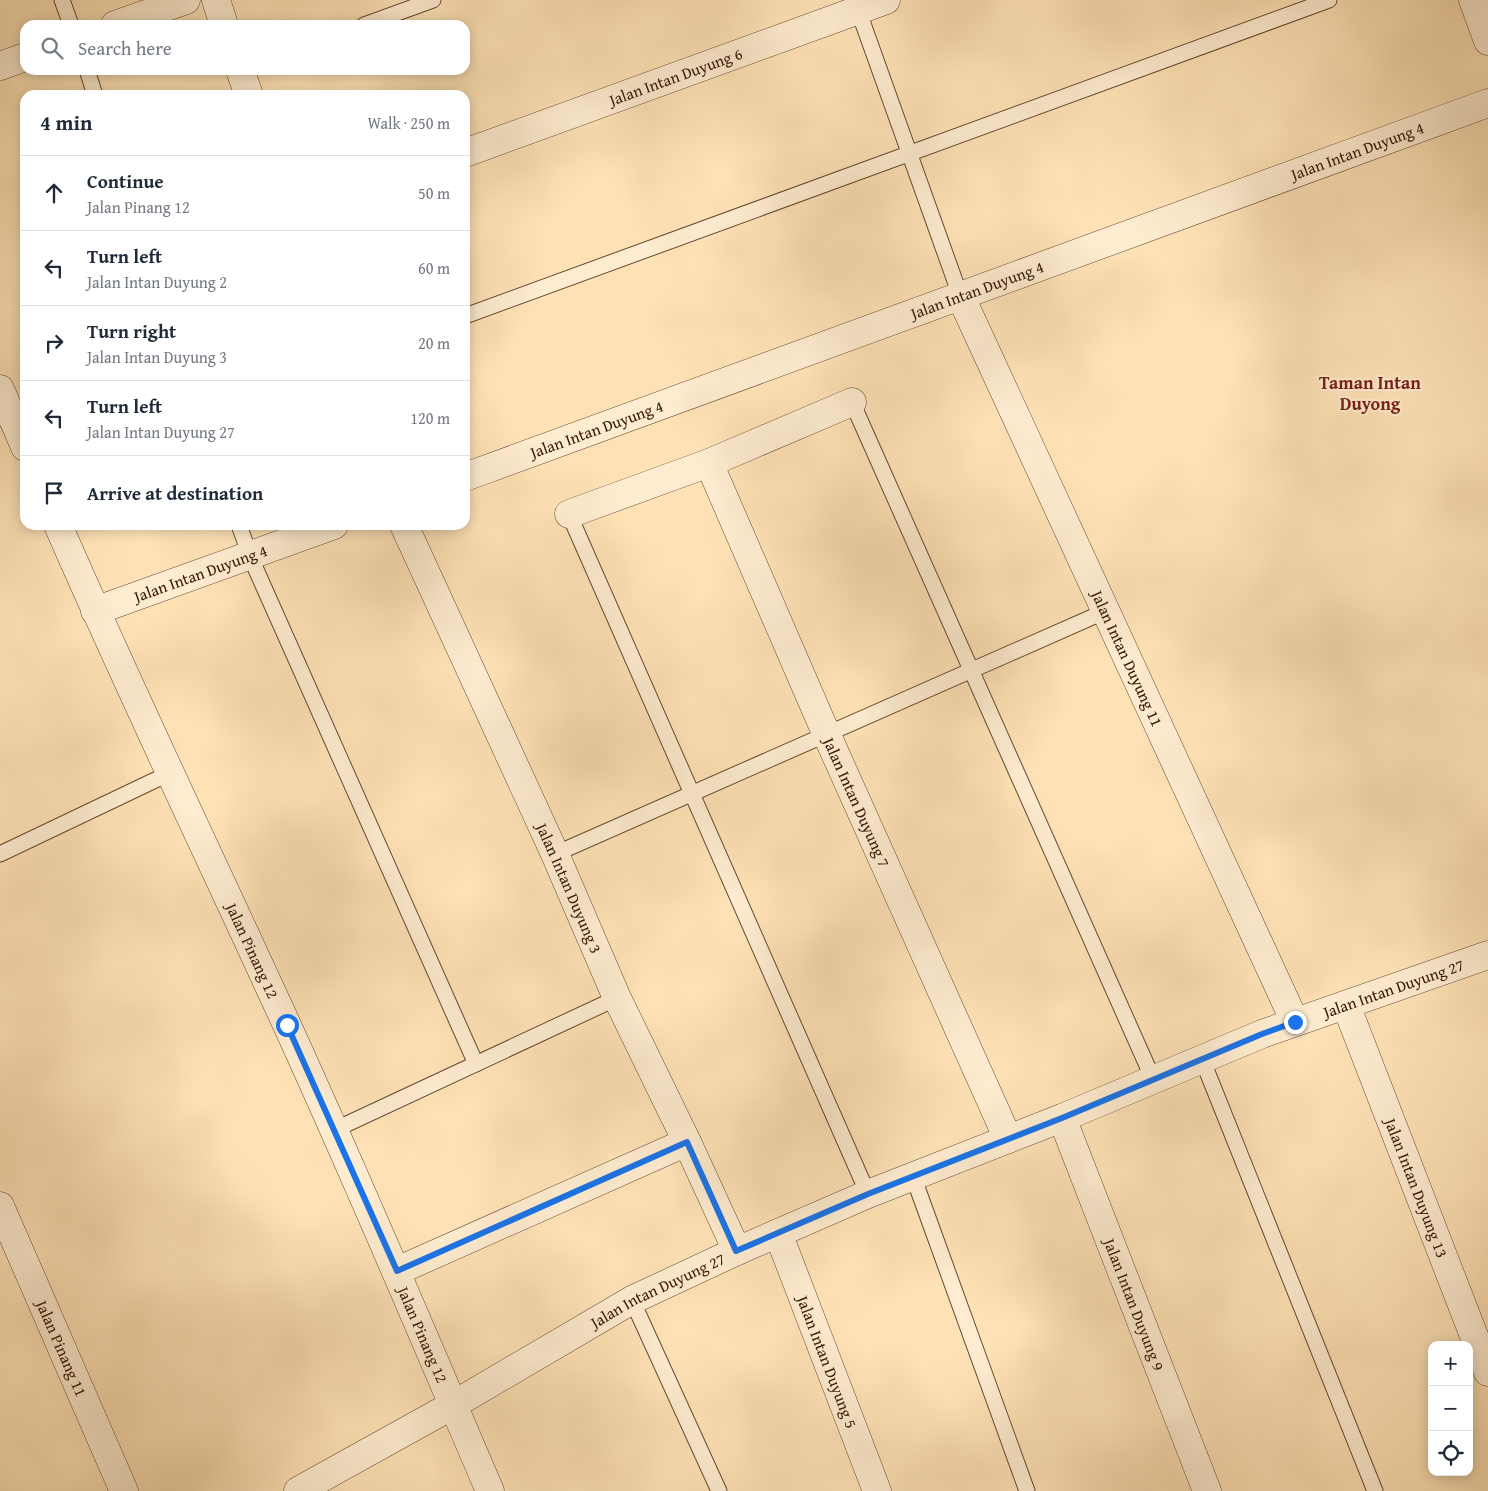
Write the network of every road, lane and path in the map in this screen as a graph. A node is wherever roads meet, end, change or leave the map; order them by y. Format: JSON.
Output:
{"nodes":[{"id":1,"x":62,"y":0,"type":"edge"},
{"id":2,"x":186,"y":0,"type":"edge"},
{"id":3,"x":216,"y":0,"type":"edge"},
{"id":4,"x":433,"y":0,"type":"edge"},
{"id":5,"x":886,"y":0,"type":"edge"},
{"id":6,"x":1330,"y":0,"type":"edge"},
{"id":7,"x":1473,"y":0,"type":"edge"},
{"id":8,"x":857,"y":5,"type":"edge"},
{"id":9,"x":69,"y":20,"type":"edge"},
{"id":10,"x":129,"y":20,"type":"edge"},
{"id":11,"x":222,"y":20,"type":"edge"},
{"id":12,"x":378,"y":20,"type":"edge"},
{"id":13,"x":1488,"y":41,"type":"edge"},
{"id":14,"x":20,"y":59,"type":"edge"},
{"id":15,"x":0,"y":66,"type":"edge"},
{"id":16,"x":88,"y":75,"type":"edge"},
{"id":17,"x":242,"y":75,"type":"edge"},
{"id":18,"x":93,"y":90,"type":"edge"},
{"id":19,"x":247,"y":90,"type":"edge"},
{"id":20,"x":1488,"y":103,"type":"edge"},
{"id":21,"x":470,"y":151,"type":"edge"},
{"id":22,"x":910,"y":154,"type":"junction"},
{"id":23,"x":960,"y":295,"type":"junction"},
{"id":24,"x":470,"y":314,"type":"edge"},
{"id":25,"x":0,"y":389,"type":"edge"},
{"id":26,"x":852,"y":402,"type":"joint"},
{"id":27,"x":20,"y":436,"type":"edge"},
{"id":28,"x":710,"y":463,"type":"junction"},
{"id":29,"x":470,"y":475,"type":"edge"},
{"id":30,"x":569,"y":514,"type":"joint"},
{"id":31,"x":60,"y":530,"type":"edge"},
{"id":32,"x":241,"y":530,"type":"edge"},
{"id":33,"x":320,"y":530,"type":"edge"},
{"id":34,"x":406,"y":530,"type":"edge"},
{"id":35,"x":250,"y":556,"type":"junction"},
{"id":36,"x":95,"y":611,"type":"junction"},
{"id":37,"x":1106,"y":611,"type":"junction"},
{"id":38,"x":971,"y":669,"type":"junction"},
{"id":39,"x":826,"y":733,"type":"junction"},
{"id":40,"x":170,"y":773,"type":"junction"},
{"id":41,"x":691,"y":793,"type":"junction"},
{"id":42,"x":0,"y":854,"type":"edge"},
{"id":43,"x":555,"y":854,"type":"junction"},
{"id":44,"x":1488,"y":955,"type":"edge"},
{"id":45,"x":617,"y":998,"type":"junction"},
{"id":46,"x":1346,"y":1005,"type":"junction"},
{"id":47,"x":1295,"y":1022,"type":"junction"},
{"id":48,"x":1202,"y":1059,"type":"junction"},
{"id":49,"x":476,"y":1064,"type":"junction"},
{"id":50,"x":1153,"y":1080,"type":"junction"},
{"id":51,"x":1062,"y":1118,"type":"junction"},
{"id":52,"x":334,"y":1130,"type":"junction"},
{"id":53,"x":1008,"y":1139,"type":"junction"},
{"id":54,"x":687,"y":1142,"type":"junction"},
{"id":55,"x":913,"y":1176,"type":"junction"},
{"id":56,"x":868,"y":1194,"type":"junction"},
{"id":57,"x":0,"y":1206,"type":"edge"},
{"id":58,"x":778,"y":1233,"type":"junction"},
{"id":59,"x":736,"y":1251,"type":"junction"},
{"id":60,"x":397,"y":1271,"type":"junction"},
{"id":61,"x":632,"y":1300,"type":"junction"},
{"id":62,"x":1488,"y":1372,"type":"edge"},
{"id":63,"x":453,"y":1405,"type":"junction"},
{"id":64,"x":124,"y":1491,"type":"edge"},
{"id":65,"x":298,"y":1491,"type":"edge"},
{"id":66,"x":490,"y":1491,"type":"edge"},
{"id":67,"x":719,"y":1491,"type":"edge"},
{"id":68,"x":877,"y":1491,"type":"edge"},
{"id":69,"x":1027,"y":1491,"type":"edge"},
{"id":70,"x":1208,"y":1491,"type":"edge"},
{"id":71,"x":1375,"y":1491,"type":"edge"}],
"edges":[{"from":1,"to":9,"type":"lane"},
{"from":2,"to":10,"type":"street"},
{"from":3,"to":11,"type":"street"},
{"from":4,"to":12,"type":"lane"},
{"from":5,"to":8,"type":"street","name":"Jalan Intan Duyung 6"},
{"from":6,"to":22,"type":"lane"},
{"from":7,"to":13,"type":"street"},
{"from":8,"to":21,"type":"street","name":"Jalan Intan Duyung 6"},
{"from":8,"to":22,"type":"lane"},
{"from":14,"to":15,"type":"street"},
{"from":16,"to":18,"type":"lane"},
{"from":17,"to":19,"type":"street"},
{"from":20,"to":23,"type":"street","name":"Jalan Intan Duyung 4"},
{"from":22,"to":23,"type":"lane"},
{"from":22,"to":24,"type":"lane"},
{"from":23,"to":29,"type":"street","name":"Jalan Intan Duyung 4"},
{"from":23,"to":37,"type":"street","name":"Jalan Intan Duyung 11"},
{"from":25,"to":27,"type":"street"},
{"from":26,"to":28,"type":"street"},
{"from":26,"to":38,"type":"lane"},
{"from":28,"to":30,"type":"street"},
{"from":28,"to":39,"type":"street","name":"Jalan Intan Duyung 7"},
{"from":30,"to":41,"type":"lane"},
{"from":31,"to":36,"type":"street","name":"Jalan Pinang 12"},
{"from":32,"to":35,"type":"lane"},
{"from":33,"to":35,"type":"street","name":"Jalan Intan Duyung 4"},
{"from":34,"to":43,"type":"street","name":"Jalan Intan Duyung 3"},
{"from":35,"to":36,"type":"street","name":"Jalan Intan Duyung 4"},
{"from":35,"to":49,"type":"lane"},
{"from":36,"to":40,"type":"street","name":"Jalan Pinang 12"},
{"from":37,"to":38,"type":"lane"},
{"from":37,"to":47,"type":"street","name":"Jalan Intan Duyung 11"},
{"from":38,"to":39,"type":"lane"},
{"from":38,"to":50,"type":"lane"},
{"from":39,"to":41,"type":"lane"},
{"from":39,"to":53,"type":"street","name":"Jalan Intan Duyung 7"},
{"from":40,"to":42,"type":"lane"},
{"from":40,"to":52,"type":"street","name":"Jalan Pinang 12"},
{"from":41,"to":43,"type":"lane"},
{"from":41,"to":56,"type":"lane"},
{"from":43,"to":45,"type":"street","name":"Jalan Intan Duyung 3"},
{"from":44,"to":46,"type":"street","name":"Jalan Intan Duyung 27"},
{"from":45,"to":49,"type":"lane"},
{"from":45,"to":54,"type":"street","name":"Jalan Intan Duyung 3"},
{"from":46,"to":47,"type":"street","name":"Jalan Intan Duyung 27"},
{"from":46,"to":62,"type":"street","name":"Jalan Intan Duyung 13"},
{"from":47,"to":48,"type":"street","name":"Jalan Intan Duyung 27"},
{"from":48,"to":50,"type":"street","name":"Jalan Intan Duyung 27"},
{"from":48,"to":71,"type":"lane"},
{"from":49,"to":52,"type":"lane"},
{"from":50,"to":51,"type":"street","name":"Jalan Intan Duyung 27"},
{"from":51,"to":53,"type":"street","name":"Jalan Intan Duyung 27"},
{"from":51,"to":70,"type":"street","name":"Jalan Intan Duyung 9"},
{"from":52,"to":60,"type":"street","name":"Jalan Pinang 12"},
{"from":53,"to":55,"type":"street","name":"Jalan Intan Duyung 27"},
{"from":54,"to":59,"type":"street","name":"Jalan Intan Duyung 3"},
{"from":54,"to":60,"type":"street"},
{"from":55,"to":56,"type":"street","name":"Jalan Intan Duyung 27"},
{"from":55,"to":69,"type":"lane"},
{"from":56,"to":58,"type":"street","name":"Jalan Intan Duyung 27"},
{"from":57,"to":64,"type":"street","name":"Jalan Pinang 11"},
{"from":58,"to":59,"type":"street","name":"Jalan Intan Duyung 27"},
{"from":58,"to":68,"type":"street","name":"Jalan Intan Duyung 5"},
{"from":59,"to":61,"type":"street","name":"Jalan Intan Duyung 27"},
{"from":60,"to":63,"type":"street","name":"Jalan Pinang 12"},
{"from":61,"to":63,"type":"street","name":"Jalan Intan Duyung 27"},
{"from":61,"to":67,"type":"lane"},
{"from":63,"to":65,"type":"street","name":"Jalan Intan Duyung 27"},
{"from":63,"to":66,"type":"street","name":"Jalan Pinang 12"}]}
